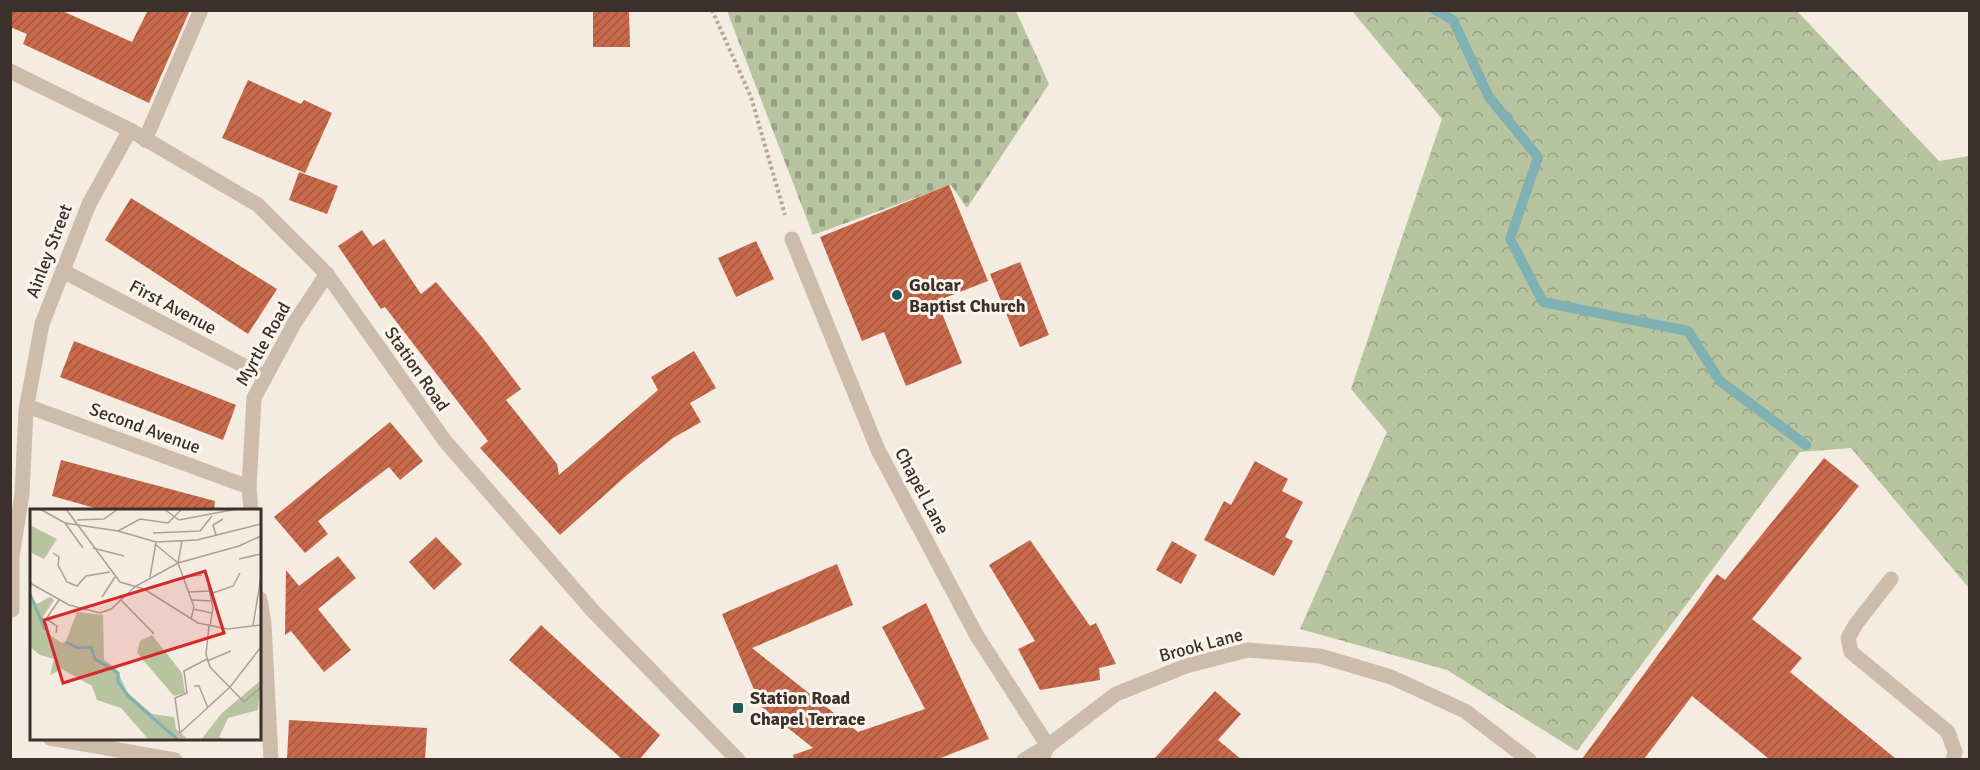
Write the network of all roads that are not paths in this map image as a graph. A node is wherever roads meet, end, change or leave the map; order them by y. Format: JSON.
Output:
{"nodes":[{"id":1,"x":201,"y":10,"type":"edge"},
{"id":2,"x":10,"y":71,"type":"edge"},
{"id":3,"x":130,"y":130,"type":"junction"},
{"id":4,"x":145,"y":140,"type":"junction"},
{"id":5,"x":792,"y":239,"type":"road end"},
{"id":6,"x":63,"y":271,"type":"junction"},
{"id":7,"x":327,"y":274,"type":"junction"},
{"id":8,"x":265,"y":377,"type":"junction"},
{"id":9,"x":27,"y":406,"type":"junction"},
{"id":10,"x":249,"y":488,"type":"junction"},
{"id":11,"x":16,"y":492,"type":"edge"},
{"id":12,"x":251,"y":509,"type":"edge"},
{"id":13,"x":24,"y":524,"type":"edge"},
{"id":14,"x":1891,"y":579,"type":"dead end"},
{"id":15,"x":261,"y":605,"type":"edge"},
{"id":16,"x":12,"y":610,"type":"dead end"},
{"id":17,"x":62,"y":740,"type":"edge"},
{"id":18,"x":1044,"y":753,"type":"edge"},
{"id":19,"x":175,"y":759,"type":"edge"},
{"id":20,"x":271,"y":759,"type":"edge"},
{"id":21,"x":738,"y":759,"type":"edge"},
{"id":22,"x":1024,"y":759,"type":"edge"},
{"id":23,"x":1529,"y":759,"type":"edge"},
{"id":24,"x":1953,"y":759,"type":"edge"}],
"edges":[{"from":1,"to":4,"type":"street"},
{"from":2,"to":3,"type":"street","name":"Station Road"},
{"from":3,"to":4,"type":"street","name":"Station Road"},
{"from":3,"to":6,"type":"street","name":"Ainley Street"},
{"from":4,"to":7,"type":"street","name":"Station Road"},
{"from":5,"to":18,"type":"street","name":"Chapel Lane"},
{"from":6,"to":8,"type":"street","name":"First Avenue"},
{"from":6,"to":9,"type":"street","name":"Ainley Street"},
{"from":7,"to":8,"type":"street","name":"Myrtle Road"},
{"from":7,"to":21,"type":"street","name":"Station Road"},
{"from":8,"to":10,"type":"street","name":"Myrtle Road"},
{"from":9,"to":10,"type":"street","name":"Second Avenue"},
{"from":9,"to":11,"type":"street","name":"Ainley Street"},
{"from":10,"to":12,"type":"street","name":"Myrtle Road"},
{"from":11,"to":13,"type":"street","name":"Ainley Street"},
{"from":13,"to":16,"type":"street","name":"Ainley Street"},
{"from":14,"to":24,"type":"street"},
{"from":15,"to":20,"type":"street"},
{"from":17,"to":19,"type":"street"},
{"from":18,"to":22,"type":"street","name":"Brook Lane"},
{"from":18,"to":23,"type":"street","name":"Brook Lane"}]}
